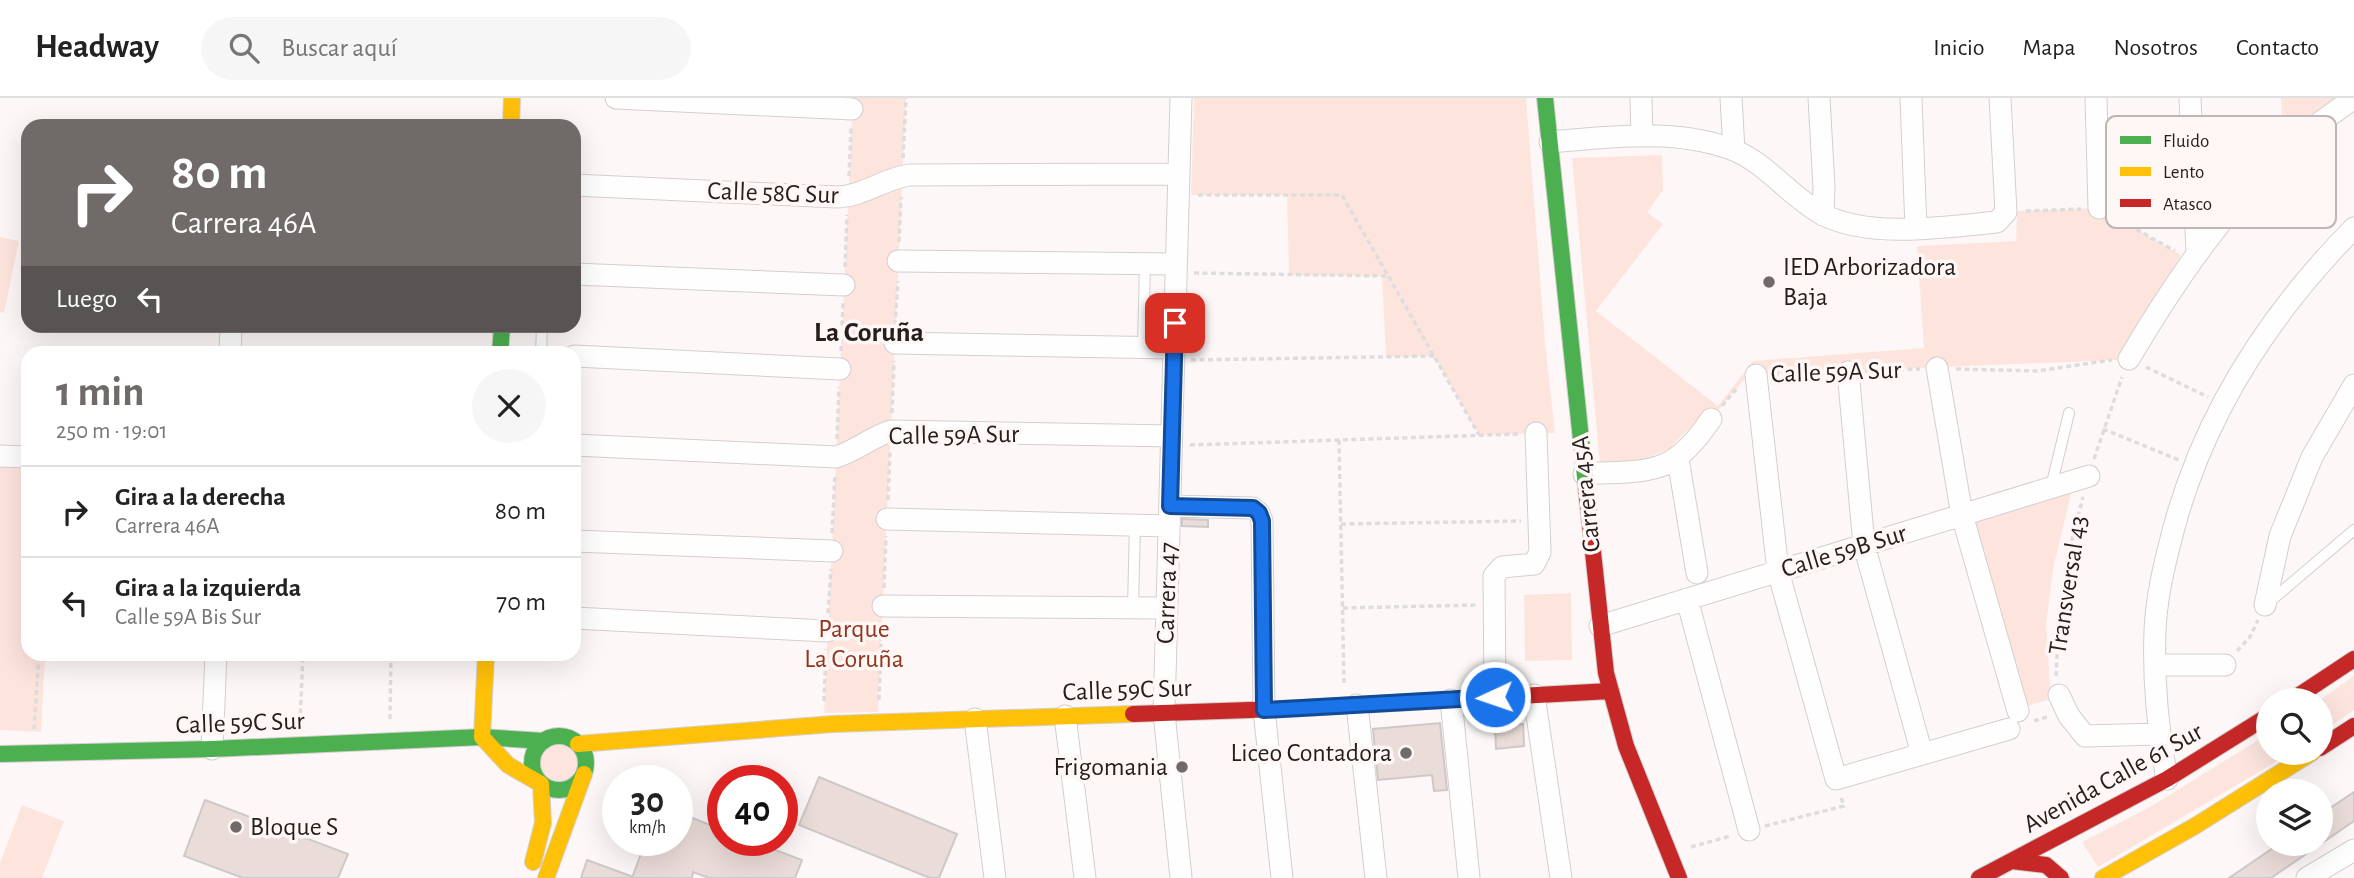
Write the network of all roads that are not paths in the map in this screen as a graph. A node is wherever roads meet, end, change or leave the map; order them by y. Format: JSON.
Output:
{"nodes":[{"id":1,"x":512,"y":98,"type":"edge"},
{"id":2,"x":616,"y":98,"type":"edge"},
{"id":3,"x":1181,"y":98,"type":"edge"},
{"id":4,"x":1545,"y":98,"type":"edge"},
{"id":5,"x":1641,"y":98,"type":"edge"},
{"id":6,"x":1731,"y":98,"type":"edge"},
{"id":7,"x":1819,"y":98,"type":"edge"},
{"id":8,"x":1911,"y":98,"type":"edge"},
{"id":9,"x":2000,"y":98,"type":"edge"},
{"id":10,"x":2096,"y":98,"type":"edge"},
{"id":11,"x":2190,"y":98,"type":"edge"},
{"id":12,"x":2354,"y":98,"type":"edge"},
{"id":13,"x":852,"y":109,"type":"road end"},
{"id":14,"x":2191,"y":116,"type":"edge"},
{"id":15,"x":2330,"y":116,"type":"edge"},
{"id":16,"x":511,"y":119,"type":"edge"},
{"id":17,"x":1642,"y":136,"type":"junction"},
{"id":18,"x":1550,"y":142,"type":"junction"},
{"id":19,"x":1734,"y":150,"type":"junction"},
{"id":20,"x":581,"y":185,"type":"edge"},
{"id":21,"x":1178,"y":185,"type":"junction"},
{"id":22,"x":2099,"y":208,"type":"dead end"},
{"id":23,"x":1823,"y":215,"type":"junction"},
{"id":24,"x":2196,"y":228,"type":"edge"},
{"id":25,"x":2217,"y":228,"type":"edge"},
{"id":26,"x":2354,"y":228,"type":"edge"},
{"id":27,"x":1916,"y":229,"type":"junction"},
{"id":28,"x":2197,"y":252,"type":"junction"},
{"id":29,"x":898,"y":261,"type":"dead end"},
{"id":30,"x":1145,"y":264,"type":"junction"},
{"id":31,"x":1176,"y":268,"type":"junction"},
{"id":32,"x":581,"y":274,"type":"edge"},
{"id":33,"x":844,"y":285,"type":"road end"},
{"id":34,"x":895,"y":343,"type":"dead end"},
{"id":35,"x":1143,"y":347,"type":"junction"},
{"id":36,"x":1174,"y":354,"type":"junction"},
{"id":37,"x":581,"y":356,"type":"edge"},
{"id":38,"x":2129,"y":359,"type":"road end"},
{"id":39,"x":1937,"y":368,"type":"road end"},
{"id":40,"x":840,"y":369,"type":"road end"},
{"id":41,"x":1848,"y":372,"type":"road end"},
{"id":42,"x":1756,"y":375,"type":"road end"},
{"id":43,"x":2354,"y":385,"type":"edge"},
{"id":44,"x":2069,"y":413,"type":"dead end"},
{"id":45,"x":1711,"y":419,"type":"road end"},
{"id":46,"x":1536,"y":433,"type":"road end"},
{"id":47,"x":1171,"y":441,"type":"junction"},
{"id":48,"x":581,"y":445,"type":"edge"},
{"id":49,"x":0,"y":456,"type":"edge"},
{"id":50,"x":21,"y":457,"type":"edge"},
{"id":51,"x":1678,"y":459,"type":"junction"},
{"id":52,"x":1584,"y":474,"type":"junction"},
{"id":53,"x":2089,"y":476,"type":"road end"},
{"id":54,"x":2051,"y":487,"type":"junction"},
{"id":55,"x":1962,"y":515,"type":"junction"},
{"id":56,"x":1170,"y":516,"type":"junction"},
{"id":57,"x":887,"y":519,"type":"dead end"},
{"id":58,"x":1135,"y":525,"type":"junction"},
{"id":59,"x":2354,"y":530,"type":"edge"},
{"id":60,"x":581,"y":541,"type":"edge"},
{"id":61,"x":1864,"y":545,"type":"junction"},
{"id":62,"x":832,"y":551,"type":"road end"},
{"id":63,"x":1778,"y":571,"type":"junction"},
{"id":64,"x":1697,"y":573,"type":"dead end"},
{"id":65,"x":1687,"y":599,"type":"junction"},
{"id":66,"x":883,"y":606,"type":"dead end"},
{"id":67,"x":2265,"y":606,"type":"joint"},
{"id":68,"x":1133,"y":607,"type":"junction"},
{"id":69,"x":1167,"y":608,"type":"junction"},
{"id":70,"x":581,"y":618,"type":"edge"},
{"id":71,"x":1600,"y":626,"type":"junction"},
{"id":72,"x":827,"y":631,"type":"road end"},
{"id":73,"x":2354,"y":659,"type":"edge"},
{"id":74,"x":216,"y":661,"type":"edge"},
{"id":75,"x":486,"y":661,"type":"edge"},
{"id":76,"x":2155,"y":665,"type":"junction"},
{"id":77,"x":2225,"y":665,"type":"road end"},
{"id":78,"x":2310,"y":688,"type":"edge"},
{"id":79,"x":1610,"y":691,"type":"junction"},
{"id":80,"x":1534,"y":695,"type":"junction"},
{"id":81,"x":1495,"y":697,"type":"junction"},
{"id":82,"x":1451,"y":699,"type":"junction"},
{"id":83,"x":2063,"y":703,"type":"road end"},
{"id":84,"x":1351,"y":705,"type":"junction"},
{"id":85,"x":1264,"y":710,"type":"junction"},
{"id":86,"x":1164,"y":713,"type":"junction"},
{"id":87,"x":1065,"y":716,"type":"junction"},
{"id":88,"x":975,"y":719,"type":"junction"},
{"id":89,"x":2256,"y":723,"type":"edge"},
{"id":90,"x":2354,"y":726,"type":"edge"},
{"id":91,"x":2159,"y":734,"type":"junction"},
{"id":92,"x":482,"y":737,"type":"junction"},
{"id":93,"x":645,"y":737,"type":"junction"},
{"id":94,"x":2333,"y":740,"type":"edge"},
{"id":95,"x":544,"y":741,"type":"junction"},
{"id":96,"x":578,"y":744,"type":"junction"},
{"id":97,"x":212,"y":748,"type":"junction"},
{"id":98,"x":0,"y":754,"type":"edge"},
{"id":99,"x":1922,"y":754,"type":"junction"},
{"id":100,"x":2292,"y":765,"type":"edge"},
{"id":101,"x":584,"y":774,"type":"junction"},
{"id":102,"x":2167,"y":779,"type":"junction"},
{"id":103,"x":541,"y":783,"type":"junction"},
{"id":104,"x":1749,"y":830,"type":"dead end"},
{"id":105,"x":2354,"y":850,"type":"edge"},
{"id":106,"x":2012,"y":861,"type":"junction"},
{"id":107,"x":528,"y":878,"type":"edge"},
{"id":108,"x":546,"y":878,"type":"edge"},
{"id":109,"x":995,"y":878,"type":"edge"},
{"id":110,"x":1085,"y":878,"type":"edge"},
{"id":111,"x":1181,"y":878,"type":"edge"},
{"id":112,"x":1282,"y":878,"type":"edge"},
{"id":113,"x":1376,"y":878,"type":"edge"},
{"id":114,"x":1469,"y":878,"type":"edge"},
{"id":115,"x":1561,"y":878,"type":"edge"},
{"id":116,"x":1679,"y":878,"type":"edge"},
{"id":117,"x":1979,"y":878,"type":"edge"},
{"id":118,"x":2061,"y":878,"type":"edge"},
{"id":119,"x":2103,"y":878,"type":"edge"},
{"id":120,"x":2308,"y":878,"type":"edge"}],
"edges":[{"from":1,"to":16,"type":"street"},
{"from":2,"to":13,"type":"street"},
{"from":3,"to":21,"type":"street","name":"Carrera 47"},
{"from":4,"to":18,"type":"street","name":"Carrera 45A"},
{"from":5,"to":17,"type":"street"},
{"from":6,"to":19,"type":"street"},
{"from":7,"to":23,"type":"street"},
{"from":8,"to":27,"type":"street"},
{"from":9,"to":27,"type":"street"},
{"from":10,"to":22,"type":"street"},
{"from":11,"to":14,"type":"street"},
{"from":12,"to":15,"type":"street"},
{"from":17,"to":18,"type":"street"},
{"from":17,"to":19,"type":"street"},
{"from":18,"to":52,"type":"street","name":"Carrera 45A"},
{"from":19,"to":23,"type":"street"},
{"from":20,"to":21,"type":"street","name":"Calle 58G Sur"},
{"from":21,"to":31,"type":"street","name":"Carrera 47"},
{"from":23,"to":27,"type":"street"},
{"from":24,"to":28,"type":"street"},
{"from":25,"to":28,"type":"street"},
{"from":26,"to":76,"type":"street"},
{"from":28,"to":38,"type":"street"},
{"from":29,"to":30,"type":"street"},
{"from":30,"to":31,"type":"street"},
{"from":30,"to":35,"type":"lane"},
{"from":31,"to":36,"type":"street","name":"Carrera 47"},
{"from":32,"to":33,"type":"street"},
{"from":34,"to":35,"type":"street"},
{"from":35,"to":36,"type":"street"},
{"from":36,"to":47,"type":"street","name":"Carrera 47"},
{"from":37,"to":40,"type":"street"},
{"from":39,"to":55,"type":"street"},
{"from":41,"to":61,"type":"street"},
{"from":42,"to":63,"type":"street"},
{"from":43,"to":67,"type":"street"},
{"from":44,"to":54,"type":"lane"},
{"from":45,"to":51,"type":"street"},
{"from":46,"to":81,"type":"street"},
{"from":47,"to":48,"type":"street","name":"Calle 59A Sur"},
{"from":47,"to":56,"type":"street","name":"Carrera 47"},
{"from":49,"to":50,"type":"street"},
{"from":51,"to":52,"type":"street"},
{"from":51,"to":64,"type":"street"},
{"from":52,"to":71,"type":"street","name":"Carrera 45A"},
{"from":53,"to":54,"type":"street","name":"Calle 59B Sur"},
{"from":54,"to":55,"type":"street","name":"Calle 59B Sur"},
{"from":55,"to":61,"type":"street","name":"Calle 59B Sur"},
{"from":55,"to":99,"type":"street"},
{"from":56,"to":58,"type":"street"},
{"from":56,"to":69,"type":"street","name":"Carrera 47"},
{"from":56,"to":85,"type":"street"},
{"from":57,"to":58,"type":"street"},
{"from":58,"to":68,"type":"lane"},
{"from":59,"to":67,"type":"lane"},
{"from":60,"to":62,"type":"street"},
{"from":61,"to":63,"type":"street","name":"Calle 59B Sur"},
{"from":61,"to":99,"type":"street"},
{"from":63,"to":65,"type":"street","name":"Calle 59B Sur"},
{"from":63,"to":99,"type":"street"},
{"from":65,"to":71,"type":"street","name":"Calle 59B Sur"},
{"from":65,"to":104,"type":"street"},
{"from":66,"to":68,"type":"street"},
{"from":68,"to":69,"type":"street"},
{"from":69,"to":86,"type":"street","name":"Carrera 47"},
{"from":70,"to":72,"type":"street"},
{"from":71,"to":79,"type":"street","name":"Carrera 45A"},
{"from":73,"to":78,"type":"street"},
{"from":74,"to":97,"type":"street"},
{"from":75,"to":92,"type":"street"},
{"from":76,"to":77,"type":"street"},
{"from":76,"to":91,"type":"street"},
{"from":79,"to":80,"type":"street","name":"Calle 59C Sur"},
{"from":79,"to":116,"type":"street","name":"Carrera 45A"},
{"from":80,"to":81,"type":"street","name":"Calle 59C Sur"},
{"from":80,"to":115,"type":"street"},
{"from":81,"to":82,"type":"street","name":"Calle 59C Sur"},
{"from":82,"to":84,"type":"street","name":"Calle 59C Sur"},
{"from":82,"to":114,"type":"street"},
{"from":83,"to":91,"type":"street"},
{"from":84,"to":85,"type":"street","name":"Calle 59C Sur"},
{"from":84,"to":113,"type":"street"},
{"from":85,"to":86,"type":"street","name":"Calle 59C Sur"},
{"from":85,"to":112,"type":"street"},
{"from":86,"to":87,"type":"street","name":"Calle 59C Sur"},
{"from":86,"to":111,"type":"street","name":"Carrera 47"},
{"from":87,"to":88,"type":"street","name":"Calle 59C Sur"},
{"from":87,"to":110,"type":"street"},
{"from":88,"to":93,"type":"street","name":"Calle 59C Sur"},
{"from":88,"to":109,"type":"street"},
{"from":89,"to":102,"type":"street","name":"Avenida Calle 61 Sur"},
{"from":90,"to":94,"type":"street"},
{"from":91,"to":102,"type":"street"},
{"from":92,"to":95,"type":"street","name":"Calle 59C Sur"},
{"from":92,"to":97,"type":"street","name":"Calle 59C Sur"},
{"from":92,"to":103,"type":"street"},
{"from":93,"to":96,"type":"street","name":"Calle 59C Sur"},
{"from":93,"to":101,"type":"street","name":"Calle 59C Sur"},
{"from":95,"to":96,"type":"street"},
{"from":95,"to":103,"type":"street"},
{"from":96,"to":101,"type":"street"},
{"from":97,"to":98,"type":"street","name":"Calle 59C Sur"},
{"from":100,"to":119,"type":"street"},
{"from":101,"to":103,"type":"street"},
{"from":101,"to":108,"type":"street"},
{"from":102,"to":106,"type":"street","name":"Avenida Calle 61 Sur"},
{"from":103,"to":107,"type":"street"},
{"from":105,"to":120,"type":"street"},
{"from":106,"to":117,"type":"street","name":"Avenida Calle 61 Sur"},
{"from":106,"to":118,"type":"street"}]}
